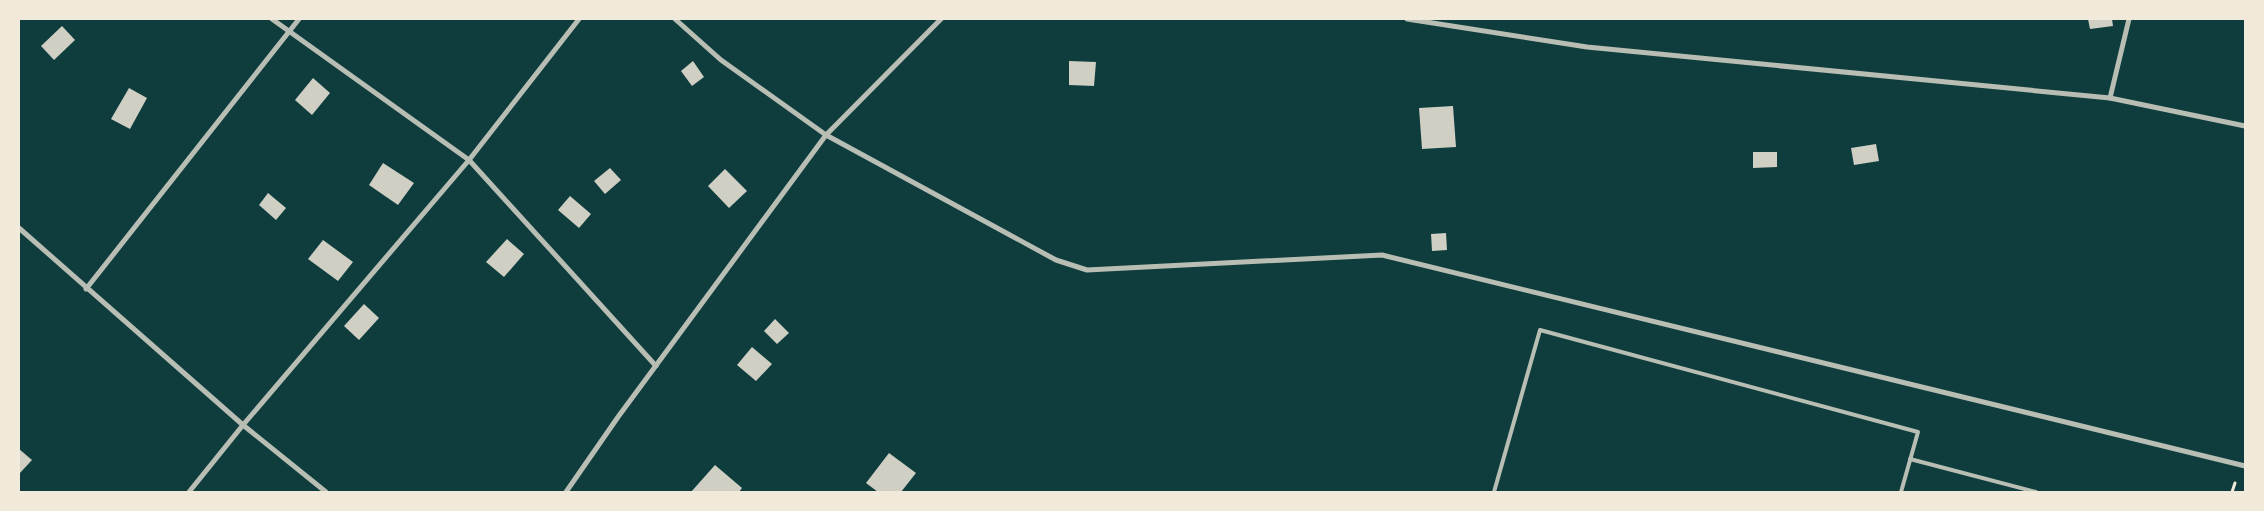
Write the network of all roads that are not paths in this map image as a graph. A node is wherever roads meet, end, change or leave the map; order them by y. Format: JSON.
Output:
{"nodes":[{"id":1,"x":272,"y":19,"type":"edge"},
{"id":2,"x":299,"y":19,"type":"edge"},
{"id":3,"x":578,"y":19,"type":"edge"},
{"id":4,"x":675,"y":19,"type":"edge"},
{"id":5,"x":941,"y":19,"type":"edge"},
{"id":6,"x":1407,"y":19,"type":"edge"},
{"id":7,"x":2128,"y":19,"type":"edge"},
{"id":8,"x":288,"y":32,"type":"junction"},
{"id":9,"x":2110,"y":98,"type":"junction"},
{"id":10,"x":2245,"y":126,"type":"edge"},
{"id":11,"x":826,"y":135,"type":"junction"},
{"id":12,"x":469,"y":160,"type":"junction"},
{"id":13,"x":19,"y":228,"type":"edge"},
{"id":14,"x":86,"y":290,"type":"junction"},
{"id":15,"x":656,"y":366,"type":"junction"},
{"id":16,"x":243,"y":425,"type":"junction"},
{"id":17,"x":1910,"y":459,"type":"junction"},
{"id":18,"x":2245,"y":466,"type":"edge"},
{"id":19,"x":190,"y":492,"type":"edge"},
{"id":20,"x":326,"y":492,"type":"edge"},
{"id":21,"x":566,"y":492,"type":"edge"},
{"id":22,"x":1494,"y":492,"type":"edge"},
{"id":23,"x":1901,"y":492,"type":"edge"},
{"id":24,"x":2036,"y":492,"type":"edge"}],
"edges":[{"from":1,"to":8,"type":"street"},
{"from":2,"to":8,"type":"street"},
{"from":3,"to":12,"type":"street"},
{"from":4,"to":11,"type":"street"},
{"from":5,"to":11,"type":"street"},
{"from":6,"to":9,"type":"street"},
{"from":7,"to":9,"type":"street"},
{"from":8,"to":12,"type":"street"},
{"from":8,"to":14,"type":"street"},
{"from":9,"to":10,"type":"street"},
{"from":11,"to":15,"type":"street"},
{"from":11,"to":18,"type":"street"},
{"from":12,"to":15,"type":"street"},
{"from":12,"to":16,"type":"street"},
{"from":13,"to":14,"type":"street"},
{"from":14,"to":16,"type":"street"},
{"from":15,"to":21,"type":"street"},
{"from":16,"to":19,"type":"street"},
{"from":16,"to":20,"type":"street"},
{"from":17,"to":22,"type":"lane"},
{"from":17,"to":23,"type":"lane"},
{"from":17,"to":24,"type":"lane"}]}
